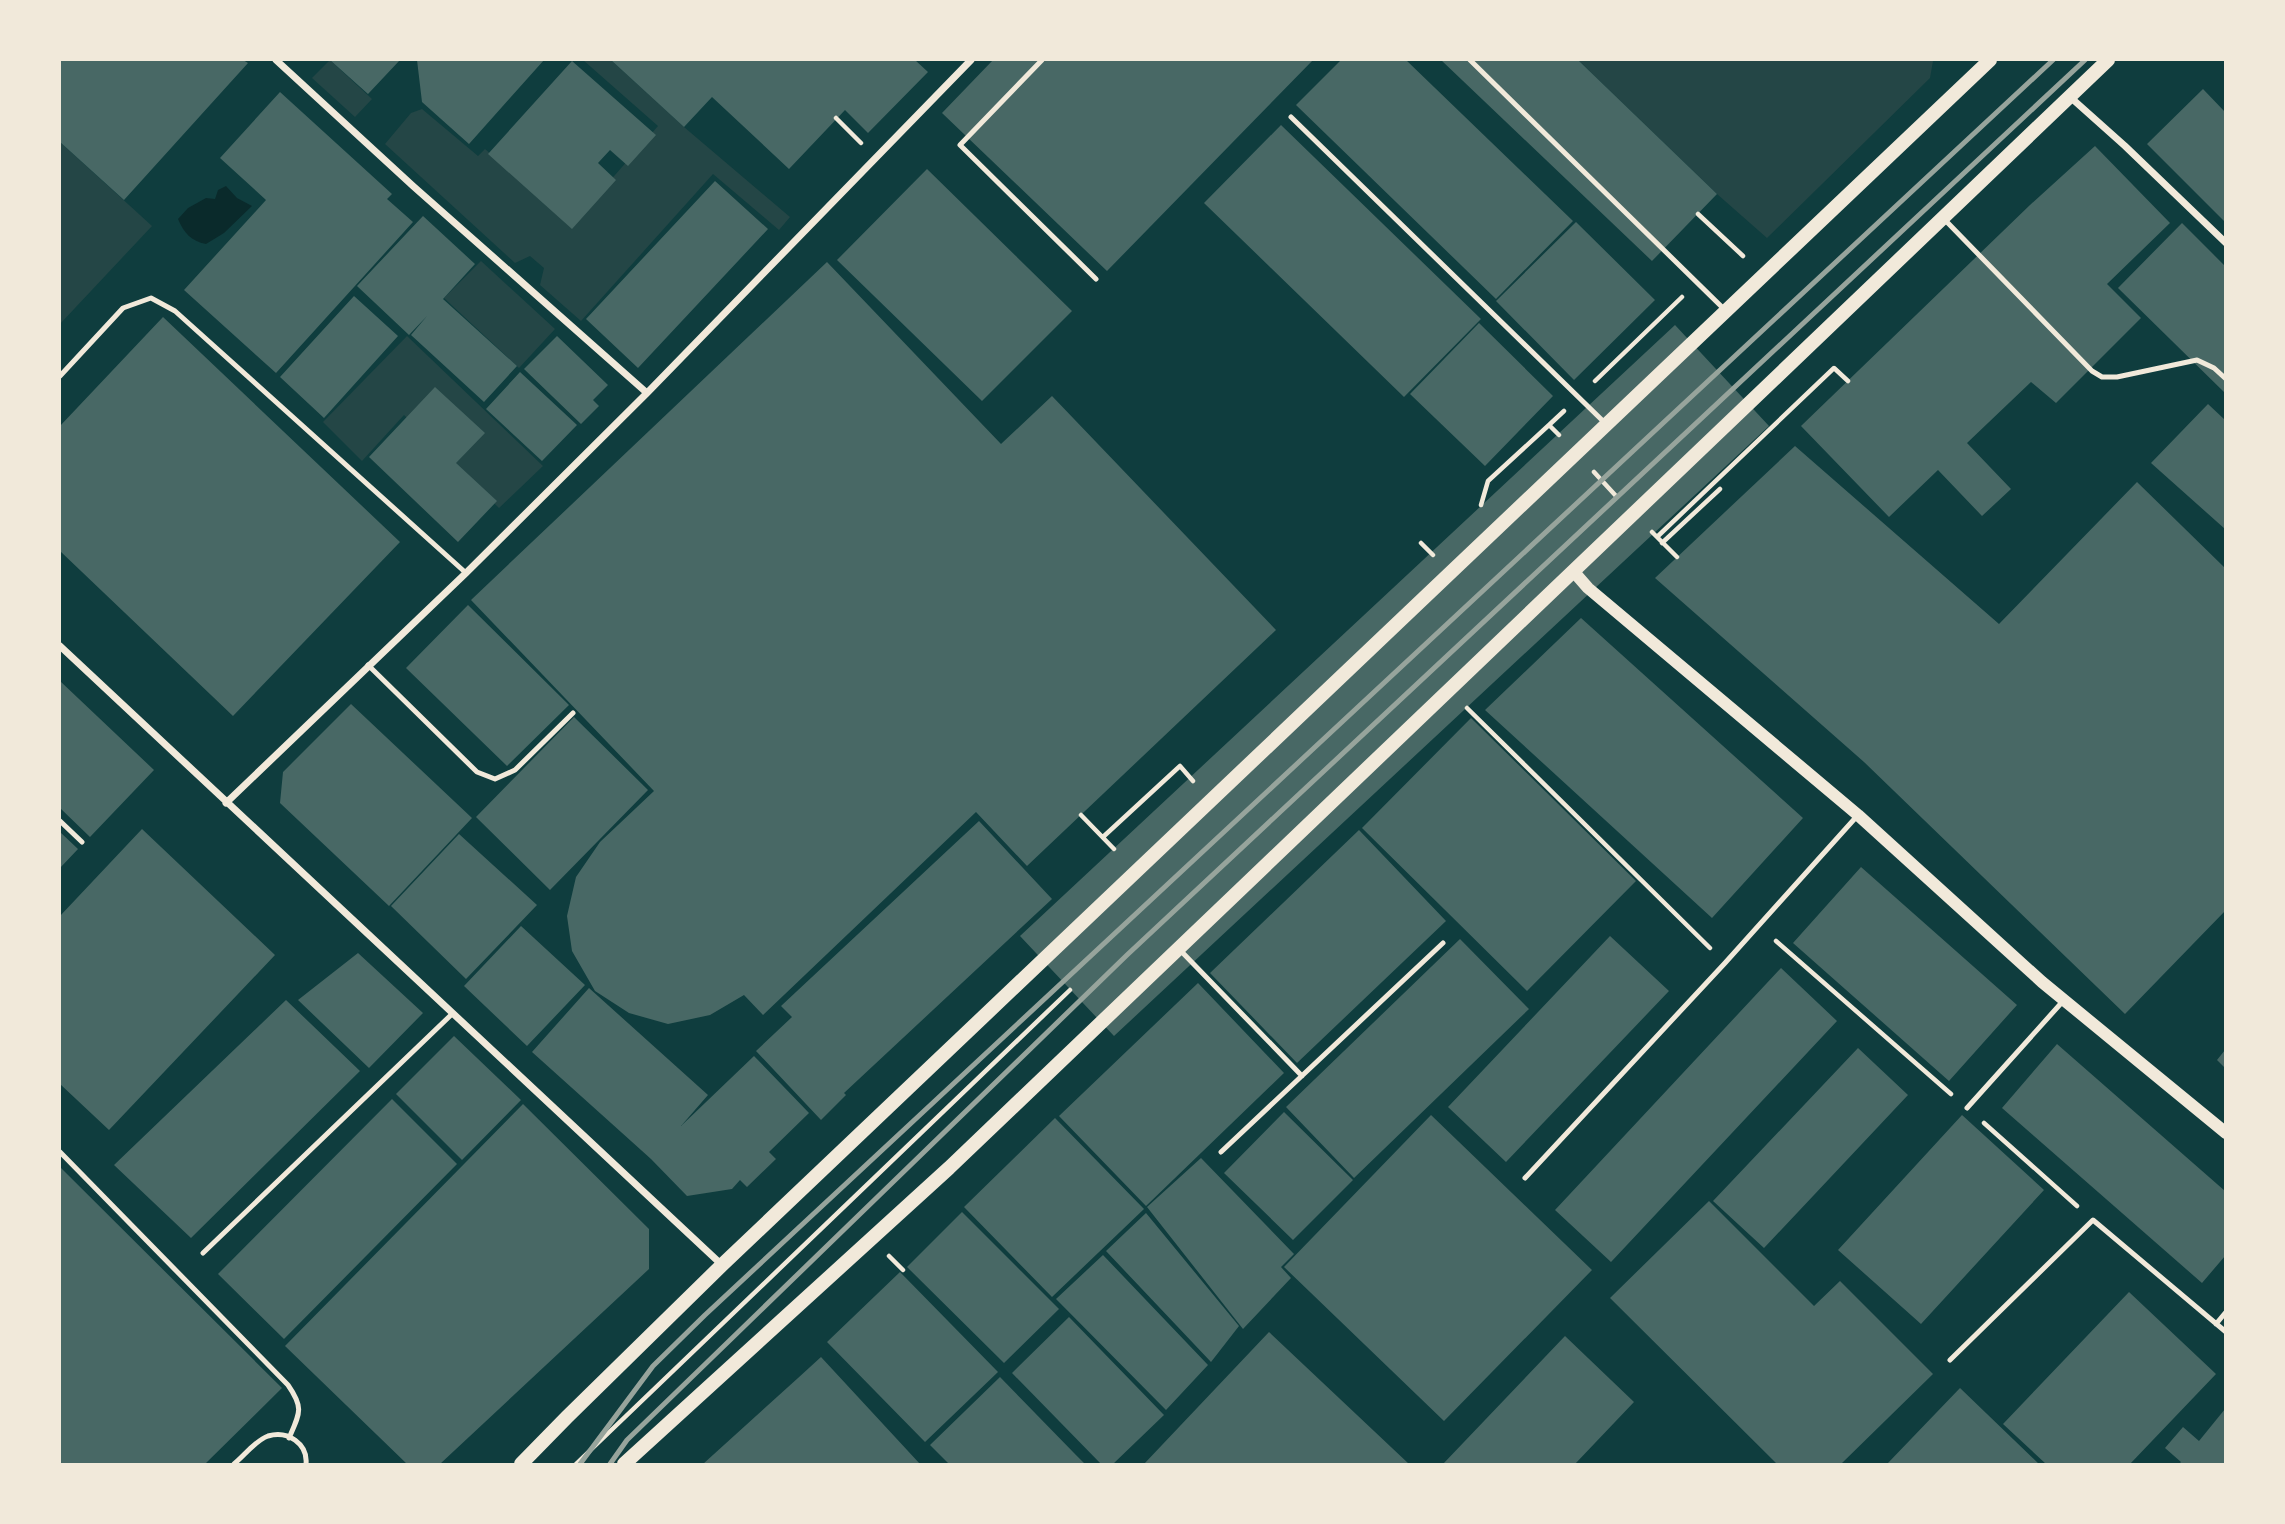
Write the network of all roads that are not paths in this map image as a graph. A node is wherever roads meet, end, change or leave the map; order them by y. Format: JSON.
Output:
{"nodes":[{"id":1,"x":276,"y":60,"type":"edge"},
{"id":2,"x":971,"y":60,"type":"edge"},
{"id":3,"x":1042,"y":60,"type":"edge"},
{"id":4,"x":1470,"y":60,"type":"edge"},
{"id":5,"x":1990,"y":60,"type":"edge"},
{"id":6,"x":2108,"y":60,"type":"edge"},
{"id":7,"x":2069,"y":96,"type":"junction"},
{"id":8,"x":1291,"y":117,"type":"dead end"},
{"id":9,"x":1943,"y":218,"type":"junction"},
{"id":10,"x":2225,"y":243,"type":"edge"},
{"id":11,"x":1096,"y":279,"type":"dead end"},
{"id":12,"x":1726,"y":311,"type":"junction"},
{"id":13,"x":60,"y":376,"type":"edge"},
{"id":14,"x":2225,"y":379,"type":"edge"},
{"id":15,"x":647,"y":393,"type":"junction"},
{"id":16,"x":1605,"y":424,"type":"junction"},
{"id":17,"x":1574,"y":572,"type":"junction"},
{"id":18,"x":466,"y":573,"type":"junction"},
{"id":19,"x":60,"y":646,"type":"edge"},
{"id":20,"x":368,"y":666,"type":"junction"},
{"id":21,"x":573,"y":713,"type":"dead end"},
{"id":22,"x":226,"y":803,"type":"junction"},
{"id":23,"x":1858,"y":815,"type":"junction"},
{"id":24,"x":60,"y":821,"type":"edge"},
{"id":25,"x":82,"y":842,"type":"dead end"},
{"id":26,"x":1443,"y":943,"type":"dead end"},
{"id":27,"x":1179,"y":948,"type":"junction"},
{"id":28,"x":2064,"y":1000,"type":"junction"},
{"id":29,"x":452,"y":1014,"type":"junction"},
{"id":30,"x":1302,"y":1076,"type":"junction"},
{"id":31,"x":1966,"y":1108,"type":"road end"},
{"id":32,"x":2225,"y":1133,"type":"edge"},
{"id":33,"x":60,"y":1152,"type":"edge"},
{"id":34,"x":1221,"y":1152,"type":"dead end"},
{"id":35,"x":1525,"y":1178,"type":"dead end"},
{"id":36,"x":203,"y":1253,"type":"dead end"},
{"id":37,"x":722,"y":1265,"type":"junction"},
{"id":38,"x":2225,"y":1312,"type":"edge"},
{"id":39,"x":2216,"y":1324,"type":"junction"},
{"id":40,"x":2225,"y":1332,"type":"edge"},
{"id":41,"x":1950,"y":1360,"type":"dead end"},
{"id":42,"x":289,"y":1438,"type":"junction"},
{"id":43,"x":234,"y":1465,"type":"edge"},
{"id":44,"x":306,"y":1465,"type":"edge"},
{"id":45,"x":521,"y":1465,"type":"edge"},
{"id":46,"x":624,"y":1465,"type":"edge"}],
"edges":[{"from":1,"to":15,"type":"street"},
{"from":2,"to":15,"type":"street"},
{"from":3,"to":11,"type":"lane"},
{"from":4,"to":12,"type":"lane"},
{"from":5,"to":12,"type":"main road"},
{"from":6,"to":7,"type":"main road"},
{"from":7,"to":9,"type":"main road"},
{"from":7,"to":10,"type":"street"},
{"from":8,"to":16,"type":"lane"},
{"from":9,"to":14,"type":"lane"},
{"from":9,"to":17,"type":"main road"},
{"from":12,"to":16,"type":"main road"},
{"from":13,"to":18,"type":"lane"},
{"from":15,"to":18,"type":"street"},
{"from":16,"to":37,"type":"main road"},
{"from":17,"to":23,"type":"street"},
{"from":17,"to":27,"type":"main road"},
{"from":18,"to":20,"type":"street"},
{"from":19,"to":22,"type":"street"},
{"from":20,"to":21,"type":"lane"},
{"from":20,"to":22,"type":"street"},
{"from":22,"to":29,"type":"street"},
{"from":23,"to":28,"type":"street"},
{"from":23,"to":35,"type":"lane"},
{"from":24,"to":25,"type":"lane"},
{"from":26,"to":30,"type":"lane"},
{"from":27,"to":30,"type":"lane"},
{"from":27,"to":46,"type":"main road"},
{"from":28,"to":31,"type":"lane"},
{"from":28,"to":32,"type":"street"},
{"from":29,"to":36,"type":"lane"},
{"from":29,"to":37,"type":"street"},
{"from":30,"to":34,"type":"lane"},
{"from":33,"to":42,"type":"lane"},
{"from":37,"to":45,"type":"main road"},
{"from":38,"to":39,"type":"lane"},
{"from":39,"to":40,"type":"lane"},
{"from":39,"to":41,"type":"lane"},
{"from":42,"to":43,"type":"lane"},
{"from":42,"to":44,"type":"lane"}]}
